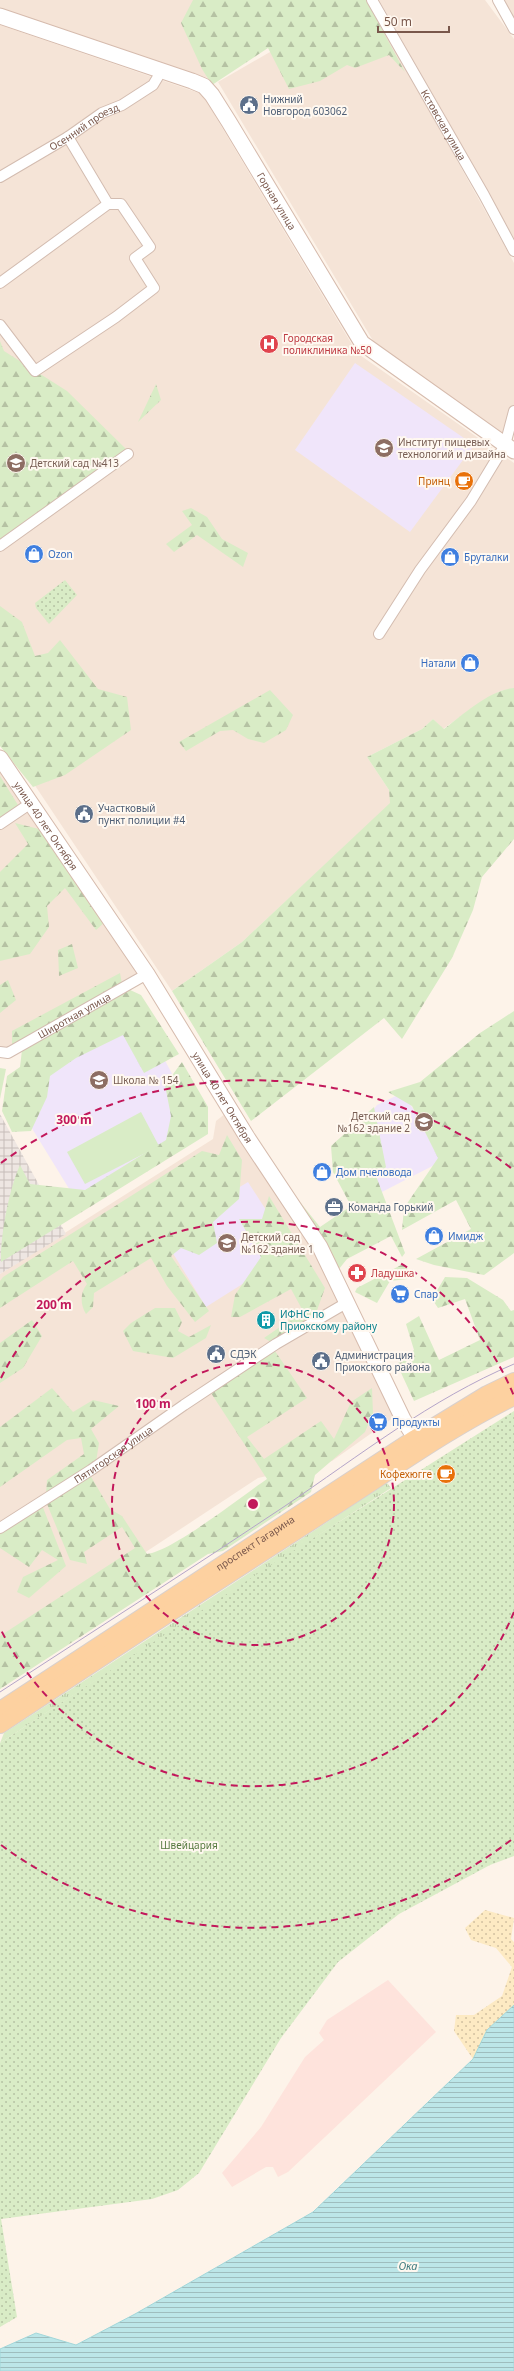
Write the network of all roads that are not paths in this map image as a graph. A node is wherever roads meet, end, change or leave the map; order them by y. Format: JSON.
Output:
{"nodes":[{"id":1,"x":372,"y":0,"type":"edge"},
{"id":2,"x":498,"y":0,"type":"edge"},
{"id":3,"x":0,"y":16,"type":"edge"},
{"id":4,"x":514,"y":29,"type":"edge"},
{"id":5,"x":162,"y":70,"type":"junction"},
{"id":6,"x":68,"y":137,"type":"junction"},
{"id":7,"x":0,"y":177,"type":"edge"},
{"id":8,"x":108,"y":204,"type":"junction"},
{"id":9,"x":513,"y":246,"type":"edge"},
{"id":10,"x":0,"y":283,"type":"edge"},
{"id":11,"x":0,"y":325,"type":"edge"},
{"id":12,"x":514,"y":411,"type":"edge"},
{"id":13,"x":510,"y":448,"type":"edge"},
{"id":14,"x":128,"y":454,"type":"dead end"},
{"id":15,"x":0,"y":546,"type":"edge"},
{"id":16,"x":379,"y":634,"type":"dead end"},
{"id":17,"x":0,"y":758,"type":"edge"},
{"id":18,"x":31,"y":803,"type":"junction"},
{"id":19,"x":0,"y":824,"type":"edge"},
{"id":20,"x":147,"y":974,"type":"junction"},
{"id":21,"x":0,"y":1052,"type":"edge"},
{"id":22,"x":348,"y":1302,"type":"junction"},
{"id":23,"x":514,"y":1381,"type":"edge"},
{"id":24,"x":514,"y":1397,"type":"edge"},
{"id":25,"x":419,"y":1444,"type":"junction"},
{"id":26,"x":0,"y":1528,"type":"edge"},
{"id":27,"x":0,"y":1710,"type":"edge"},
{"id":28,"x":0,"y":1725,"type":"edge"}],
"edges":[{"from":1,"to":9,"type":"street","name":"Кстовская улица"},
{"from":2,"to":4,"type":"street"},
{"from":3,"to":5,"type":"street","name":"Горная улица"},
{"from":5,"to":6,"type":"street","name":"Осенний проезд"},
{"from":5,"to":13,"type":"street","name":"Горная улица"},
{"from":6,"to":7,"type":"street","name":"Осенний проезд"},
{"from":6,"to":8,"type":"street"},
{"from":8,"to":10,"type":"street"},
{"from":8,"to":11,"type":"street"},
{"from":12,"to":13,"type":"street"},
{"from":13,"to":16,"type":"street"},
{"from":14,"to":15,"type":"street"},
{"from":17,"to":18,"type":"street","name":"улица 40 лет Октября"},
{"from":18,"to":19,"type":"street"},
{"from":18,"to":20,"type":"street","name":"улица 40 лет Октября"},
{"from":20,"to":21,"type":"street","name":"Широтная улица"},
{"from":20,"to":22,"type":"street","name":"улица 40 лет Октября"},
{"from":22,"to":25,"type":"street","name":"улица 40 лет Октября"},
{"from":22,"to":26,"type":"street","name":"Пятигорская улица"},
{"from":23,"to":25,"type":"main road","name":"проспект Гагарина"},
{"from":24,"to":25,"type":"main road","name":"проспект Гагарина"},
{"from":25,"to":27,"type":"main road","name":"проспект Гагарина"},
{"from":25,"to":28,"type":"main road","name":"проспект Гагарина"}]}
